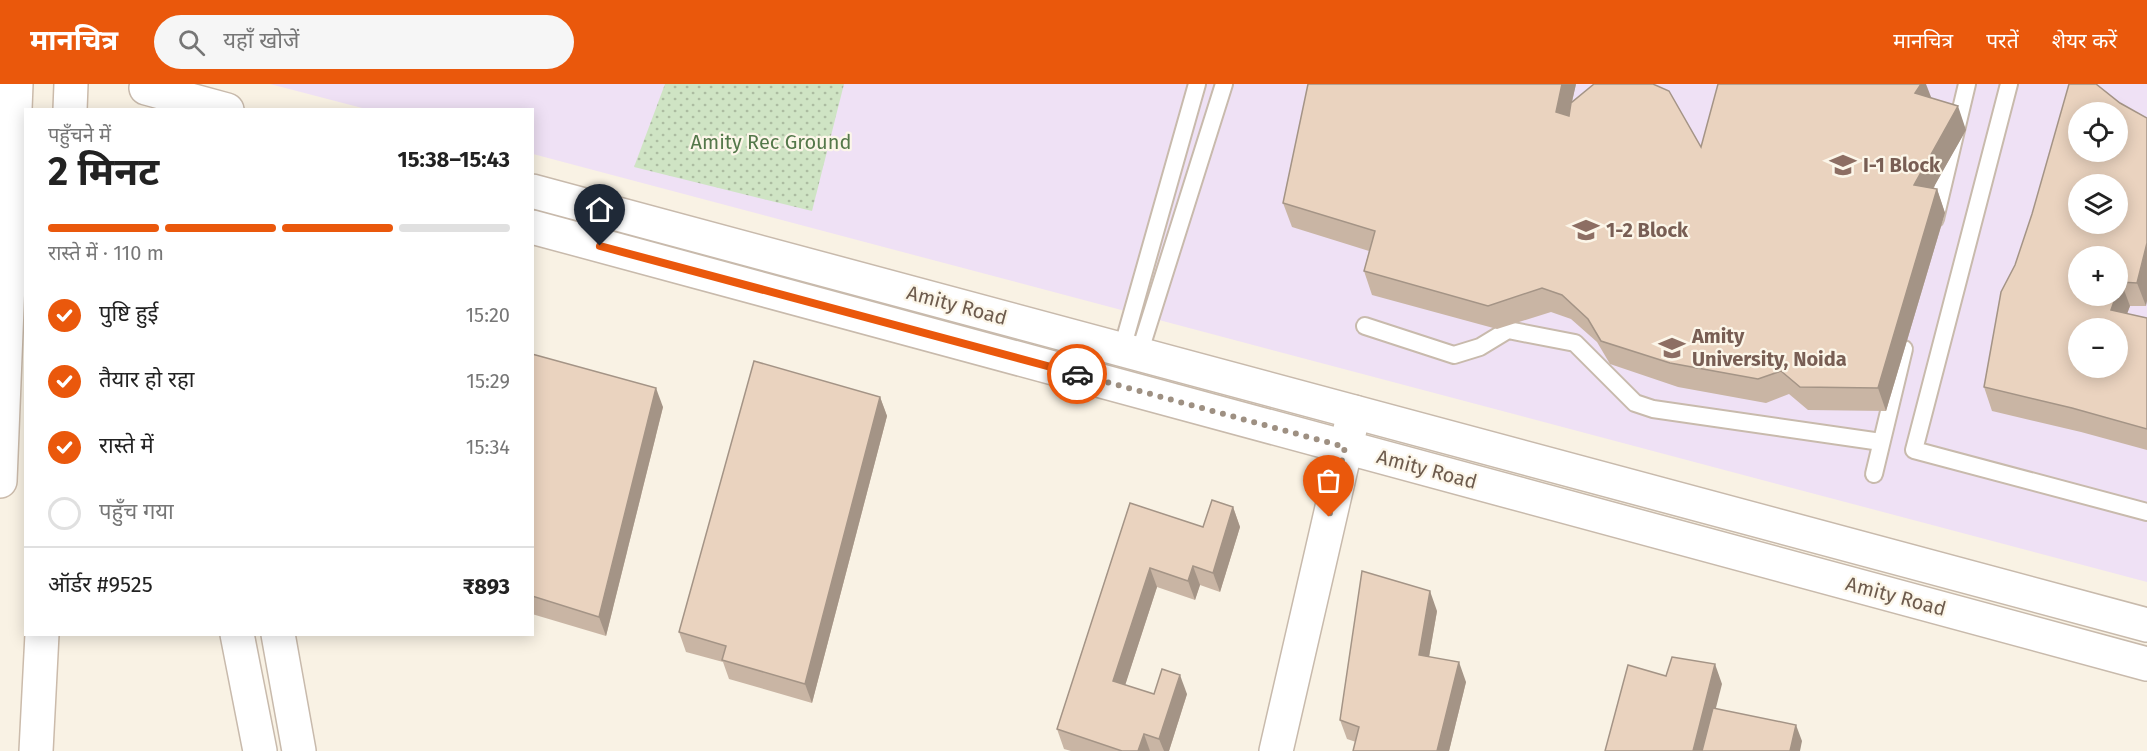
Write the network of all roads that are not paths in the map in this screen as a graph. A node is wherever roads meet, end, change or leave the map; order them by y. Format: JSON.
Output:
{"nodes":[{"id":1,"x":16,"y":84,"type":"edge"},
{"id":2,"x":71,"y":84,"type":"edge"},
{"id":3,"x":1197,"y":84,"type":"edge"},
{"id":4,"x":1224,"y":84,"type":"edge"},
{"id":5,"x":1967,"y":84,"type":"edge"},
{"id":6,"x":2009,"y":84,"type":"edge"},
{"id":7,"x":147,"y":94,"type":"edge"},
{"id":8,"x":182,"y":97,"type":"edge"},
{"id":9,"x":70,"y":108,"type":"edge"},
{"id":10,"x":220,"y":108,"type":"edge"},
{"id":11,"x":534,"y":192,"type":"edge"},
{"id":12,"x":534,"y":228,"type":"edge"},
{"id":13,"x":1931,"y":234,"type":"edge"},
{"id":14,"x":1365,"y":326,"type":"dead end"},
{"id":15,"x":1906,"y":338,"type":"dead end"},
{"id":16,"x":1130,"y":352,"type":"junction"},
{"id":17,"x":1354,"y":412,"type":"junction"},
{"id":18,"x":1881,"y":441,"type":"junction"},
{"id":19,"x":1345,"y":447,"type":"junction"},
{"id":20,"x":1874,"y":474,"type":"dead end"},
{"id":21,"x":0,"y":481,"type":"edge"},
{"id":22,"x":2147,"y":512,"type":"edge"},
{"id":23,"x":2147,"y":625,"type":"edge"},
{"id":24,"x":42,"y":636,"type":"edge"},
{"id":25,"x":237,"y":636,"type":"edge"},
{"id":26,"x":278,"y":636,"type":"edge"},
{"id":27,"x":2147,"y":664,"type":"edge"},
{"id":28,"x":252,"y":709,"type":"junction"},
{"id":29,"x":36,"y":751,"type":"edge"},
{"id":30,"x":243,"y":751,"type":"edge"},
{"id":31,"x":260,"y":751,"type":"edge"},
{"id":32,"x":299,"y":751,"type":"edge"},
{"id":33,"x":1276,"y":751,"type":"edge"}],
"edges":[{"from":1,"to":21,"type":"street"},
{"from":2,"to":9,"type":"street"},
{"from":3,"to":16,"type":"lane"},
{"from":4,"to":16,"type":"lane"},
{"from":5,"to":13,"type":"lane"},
{"from":6,"to":22,"type":"lane"},
{"from":7,"to":8,"type":"street"},
{"from":8,"to":10,"type":"street"},
{"from":11,"to":16,"type":"street","name":"Amity Road"},
{"from":12,"to":19,"type":"street","name":"Amity Road"},
{"from":14,"to":18,"type":"lane"},
{"from":15,"to":18,"type":"lane"},
{"from":16,"to":17,"type":"street","name":"Amity Road"},
{"from":17,"to":19,"type":"street"},
{"from":17,"to":23,"type":"street","name":"Amity Road"},
{"from":18,"to":20,"type":"lane"},
{"from":19,"to":27,"type":"street","name":"Amity Road"},
{"from":19,"to":33,"type":"street"},
{"from":24,"to":29,"type":"street"},
{"from":25,"to":28,"type":"street"},
{"from":26,"to":32,"type":"street"},
{"from":28,"to":30,"type":"street"},
{"from":28,"to":31,"type":"street"}]}
